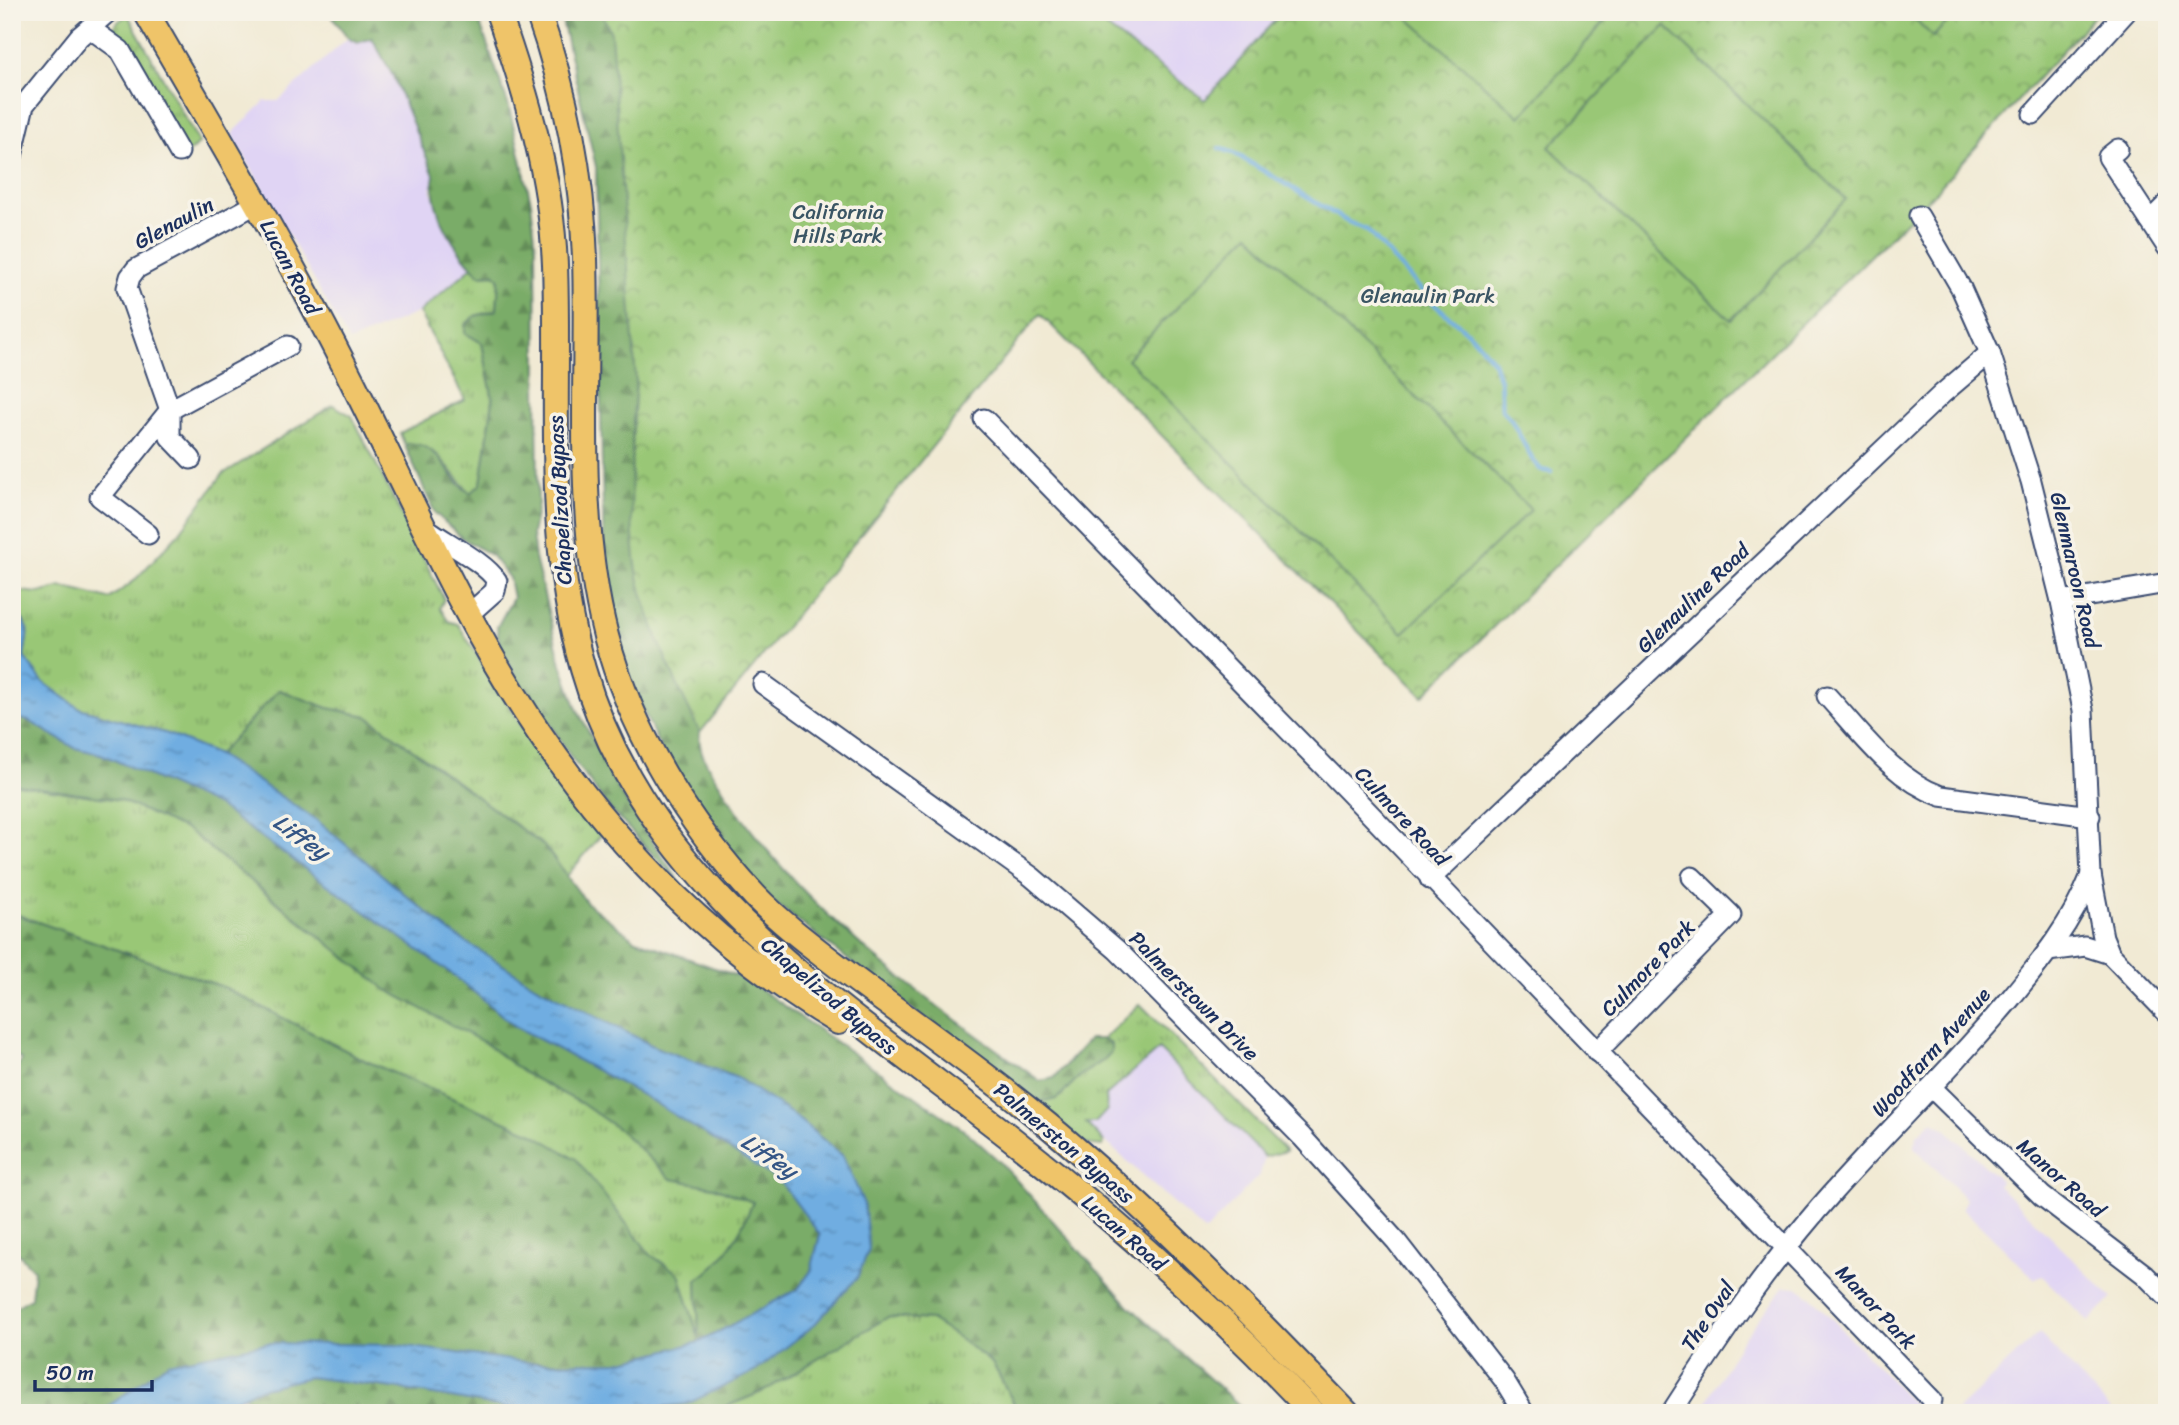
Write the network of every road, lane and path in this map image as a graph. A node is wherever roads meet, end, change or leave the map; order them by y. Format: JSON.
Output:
{"nodes":[{"id":1,"x":108,"y":12,"type":"edge"},
{"id":2,"x":146,"y":12,"type":"edge"},
{"id":3,"x":499,"y":12,"type":"edge"},
{"id":4,"x":538,"y":12,"type":"edge"},
{"id":5,"x":2126,"y":12,"type":"edge"},
{"id":6,"x":92,"y":25,"type":"junction"},
{"id":7,"x":2033,"y":114,"type":"dead end"},
{"id":8,"x":2118,"y":149,"type":"dead end"},
{"id":9,"x":179,"y":152,"type":"dead end"},
{"id":10,"x":12,"y":156,"type":"edge"},
{"id":11,"x":256,"y":204,"type":"junction"},
{"id":12,"x":2167,"y":204,"type":"edge"},
{"id":13,"x":1919,"y":216,"type":"dead end"},
{"id":14,"x":2150,"y":221,"type":"junction"},
{"id":15,"x":2167,"y":247,"type":"edge"},
{"id":16,"x":288,"y":346,"type":"dead end"},
{"id":17,"x":1990,"y":353,"type":"junction"},
{"id":18,"x":170,"y":410,"type":"junction"},
{"id":19,"x":984,"y":419,"type":"dead end"},
{"id":20,"x":191,"y":459,"type":"dead end"},
{"id":21,"x":425,"y":528,"type":"junction"},
{"id":22,"x":148,"y":534,"type":"dead end"},
{"id":23,"x":2167,"y":583,"type":"edge"},
{"id":24,"x":2061,"y":601,"type":"junction"},
{"id":25,"x":468,"y":615,"type":"junction"},
{"id":26,"x":763,"y":684,"type":"dead end"},
{"id":27,"x":1827,"y":696,"type":"dead end"},
{"id":28,"x":2090,"y":816,"type":"junction"},
{"id":29,"x":2091,"y":875,"type":"junction"},
{"id":30,"x":1692,"y":877,"type":"dead end"},
{"id":31,"x":1430,"y":880,"type":"junction"},
{"id":32,"x":757,"y":898,"type":"joint"},
{"id":33,"x":2048,"y":951,"type":"junction"},
{"id":34,"x":2110,"y":954,"type":"junction"},
{"id":35,"x":2167,"y":1013,"type":"edge"},
{"id":36,"x":1597,"y":1052,"type":"junction"},
{"id":37,"x":920,"y":1071,"type":"junction"},
{"id":38,"x":1931,"y":1088,"type":"junction"},
{"id":39,"x":1786,"y":1246,"type":"junction"},
{"id":40,"x":2167,"y":1297,"type":"edge"},
{"id":41,"x":1932,"y":1400,"type":"dead end"},
{"id":42,"x":1313,"y":1413,"type":"edge"},
{"id":43,"x":1347,"y":1413,"type":"edge"},
{"id":44,"x":1524,"y":1413,"type":"edge"},
{"id":45,"x":1671,"y":1413,"type":"edge"}],
"edges":[{"from":1,"to":6,"type":"street"},
{"from":2,"to":11,"type":"main road","name":"Lucan Road"},
{"from":3,"to":37,"type":"main road","name":"Chapelizod Bypass"},
{"from":4,"to":32,"type":"main road","name":"Chapelizod Bypass"},
{"from":5,"to":7,"type":"street"},
{"from":6,"to":9,"type":"street"},
{"from":6,"to":10,"type":"street"},
{"from":8,"to":14,"type":"street"},
{"from":11,"to":18,"type":"street","name":"Glenaulin"},
{"from":11,"to":21,"type":"main road","name":"Lucan Road"},
{"from":12,"to":14,"type":"street"},
{"from":13,"to":17,"type":"street","name":"Glenmaroon Road"},
{"from":14,"to":15,"type":"street"},
{"from":16,"to":18,"type":"street"},
{"from":17,"to":24,"type":"street","name":"Glenmaroon Road"},
{"from":17,"to":31,"type":"street","name":"Glenauline Road"},
{"from":18,"to":20,"type":"street","name":"Glenaulin"},
{"from":18,"to":22,"type":"street"},
{"from":19,"to":31,"type":"street","name":"Culmore Road"},
{"from":21,"to":25,"type":"main road","name":"Lucan Road"},
{"from":21,"to":25,"type":"street","name":"Lucan Road"},
{"from":23,"to":24,"type":"street"},
{"from":24,"to":28,"type":"street","name":"Glenmaroon Road"},
{"from":25,"to":37,"type":"main road"},
{"from":26,"to":44,"type":"street","name":"Palmerstown Drive"},
{"from":27,"to":28,"type":"street"},
{"from":28,"to":29,"type":"street","name":"Glenmaroon Road"},
{"from":29,"to":33,"type":"street","name":"Woodfarm Avenue"},
{"from":29,"to":34,"type":"street","name":"Glenmaroon Road"},
{"from":30,"to":36,"type":"street","name":"Culmore Park"},
{"from":31,"to":36,"type":"street","name":"Culmore Road"},
{"from":32,"to":43,"type":"main road","name":"Palmerston Bypass"},
{"from":33,"to":34,"type":"street"},
{"from":33,"to":38,"type":"street","name":"Woodfarm Avenue"},
{"from":34,"to":35,"type":"street","name":"Glenmaroon Road"},
{"from":36,"to":39,"type":"street","name":"Culmore Road"},
{"from":37,"to":42,"type":"main road","name":"Lucan Road"},
{"from":38,"to":39,"type":"street","name":"Woodfarm Avenue"},
{"from":38,"to":40,"type":"street","name":"Manor Road"},
{"from":39,"to":41,"type":"street","name":"Manor Park"},
{"from":39,"to":45,"type":"street","name":"The Oval"}]}
